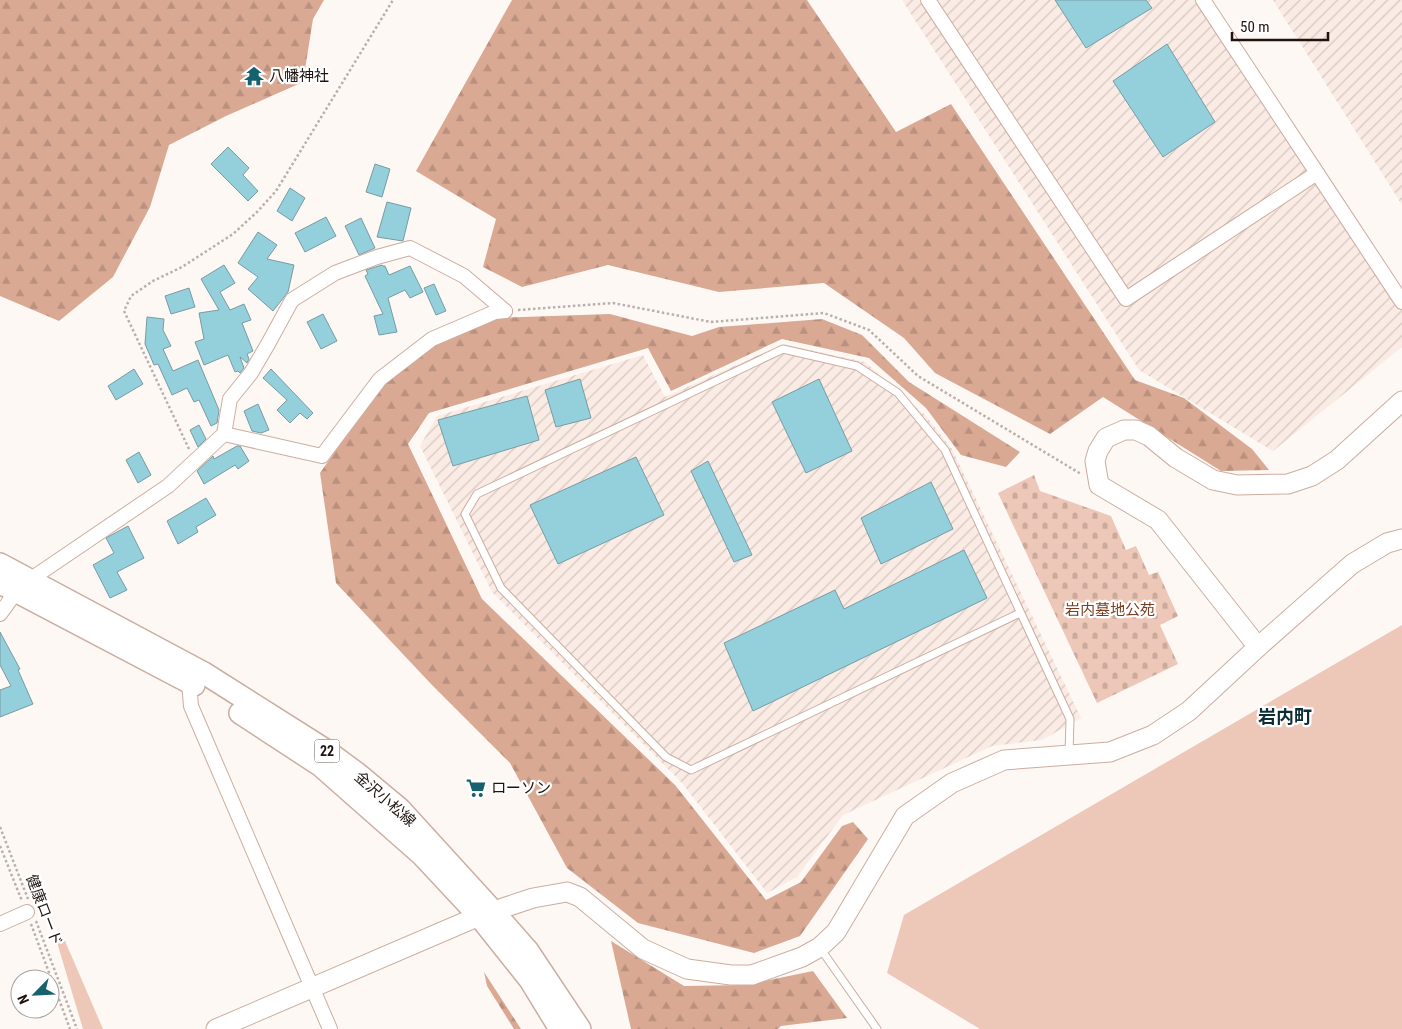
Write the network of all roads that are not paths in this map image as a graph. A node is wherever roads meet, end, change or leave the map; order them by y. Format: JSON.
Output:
{"nodes":[{"id":1,"x":928,"y":0,"type":"edge"},
{"id":2,"x":1203,"y":0,"type":"edge"},
{"id":3,"x":1317,"y":173,"type":"junction"},
{"id":4,"x":1402,"y":302,"type":"edge"},
{"id":5,"x":1402,"y":401,"type":"edge"},
{"id":6,"x":224,"y":434,"type":"junction"},
{"id":7,"x":1402,"y":540,"type":"edge"},
{"id":8,"x":0,"y":564,"type":"edge"},
{"id":9,"x":16,"y":585,"type":"edge"},
{"id":10,"x":1020,"y":613,"type":"junction"},
{"id":11,"x":0,"y":614,"type":"edge"},
{"id":12,"x":1258,"y":647,"type":"junction"},
{"id":13,"x":189,"y":682,"type":"junction"},
{"id":14,"x":1068,"y":755,"type":"junction"},
{"id":15,"x":30,"y":910,"type":"road end"},
{"id":16,"x":486,"y":913,"type":"junction"},
{"id":17,"x":0,"y":924,"type":"edge"},
{"id":18,"x":820,"y":947,"type":"junction"},
{"id":19,"x":312,"y":987,"type":"junction"},
{"id":20,"x":216,"y":1029,"type":"edge"},
{"id":21,"x":330,"y":1029,"type":"edge"},
{"id":22,"x":560,"y":1029,"type":"edge"},
{"id":23,"x":580,"y":1029,"type":"edge"},
{"id":24,"x":877,"y":1029,"type":"edge"}],
"edges":[{"from":1,"to":3,"type":"street"},
{"from":2,"to":3,"type":"street"},
{"from":3,"to":4,"type":"street"},
{"from":5,"to":12,"type":"street"},
{"from":6,"to":6,"type":"street"},
{"from":6,"to":9,"type":"street"},
{"from":7,"to":12,"type":"street"},
{"from":8,"to":9,"type":"main road","name":"金沢小松線","number":"22"},
{"from":9,"to":11,"type":"street"},
{"from":9,"to":13,"type":"main road","name":"金沢小松線","number":"22"},
{"from":9,"to":16,"type":"main road","name":"金沢小松線","number":"22"},
{"from":10,"to":10,"type":"lane"},
{"from":10,"to":14,"type":"lane"},
{"from":12,"to":14,"type":"street"},
{"from":13,"to":16,"type":"main road","name":"金沢小松線","number":"22"},
{"from":13,"to":19,"type":"street"},
{"from":14,"to":18,"type":"street"},
{"from":15,"to":17,"type":"street"},
{"from":16,"to":18,"type":"street"},
{"from":16,"to":19,"type":"street"},
{"from":16,"to":22,"type":"main road","name":"金沢小松線","number":"22"},
{"from":16,"to":23,"type":"main road","name":"金沢小松線","number":"22"},
{"from":18,"to":24,"type":"lane"},
{"from":19,"to":20,"type":"street"},
{"from":19,"to":21,"type":"street"}]}
